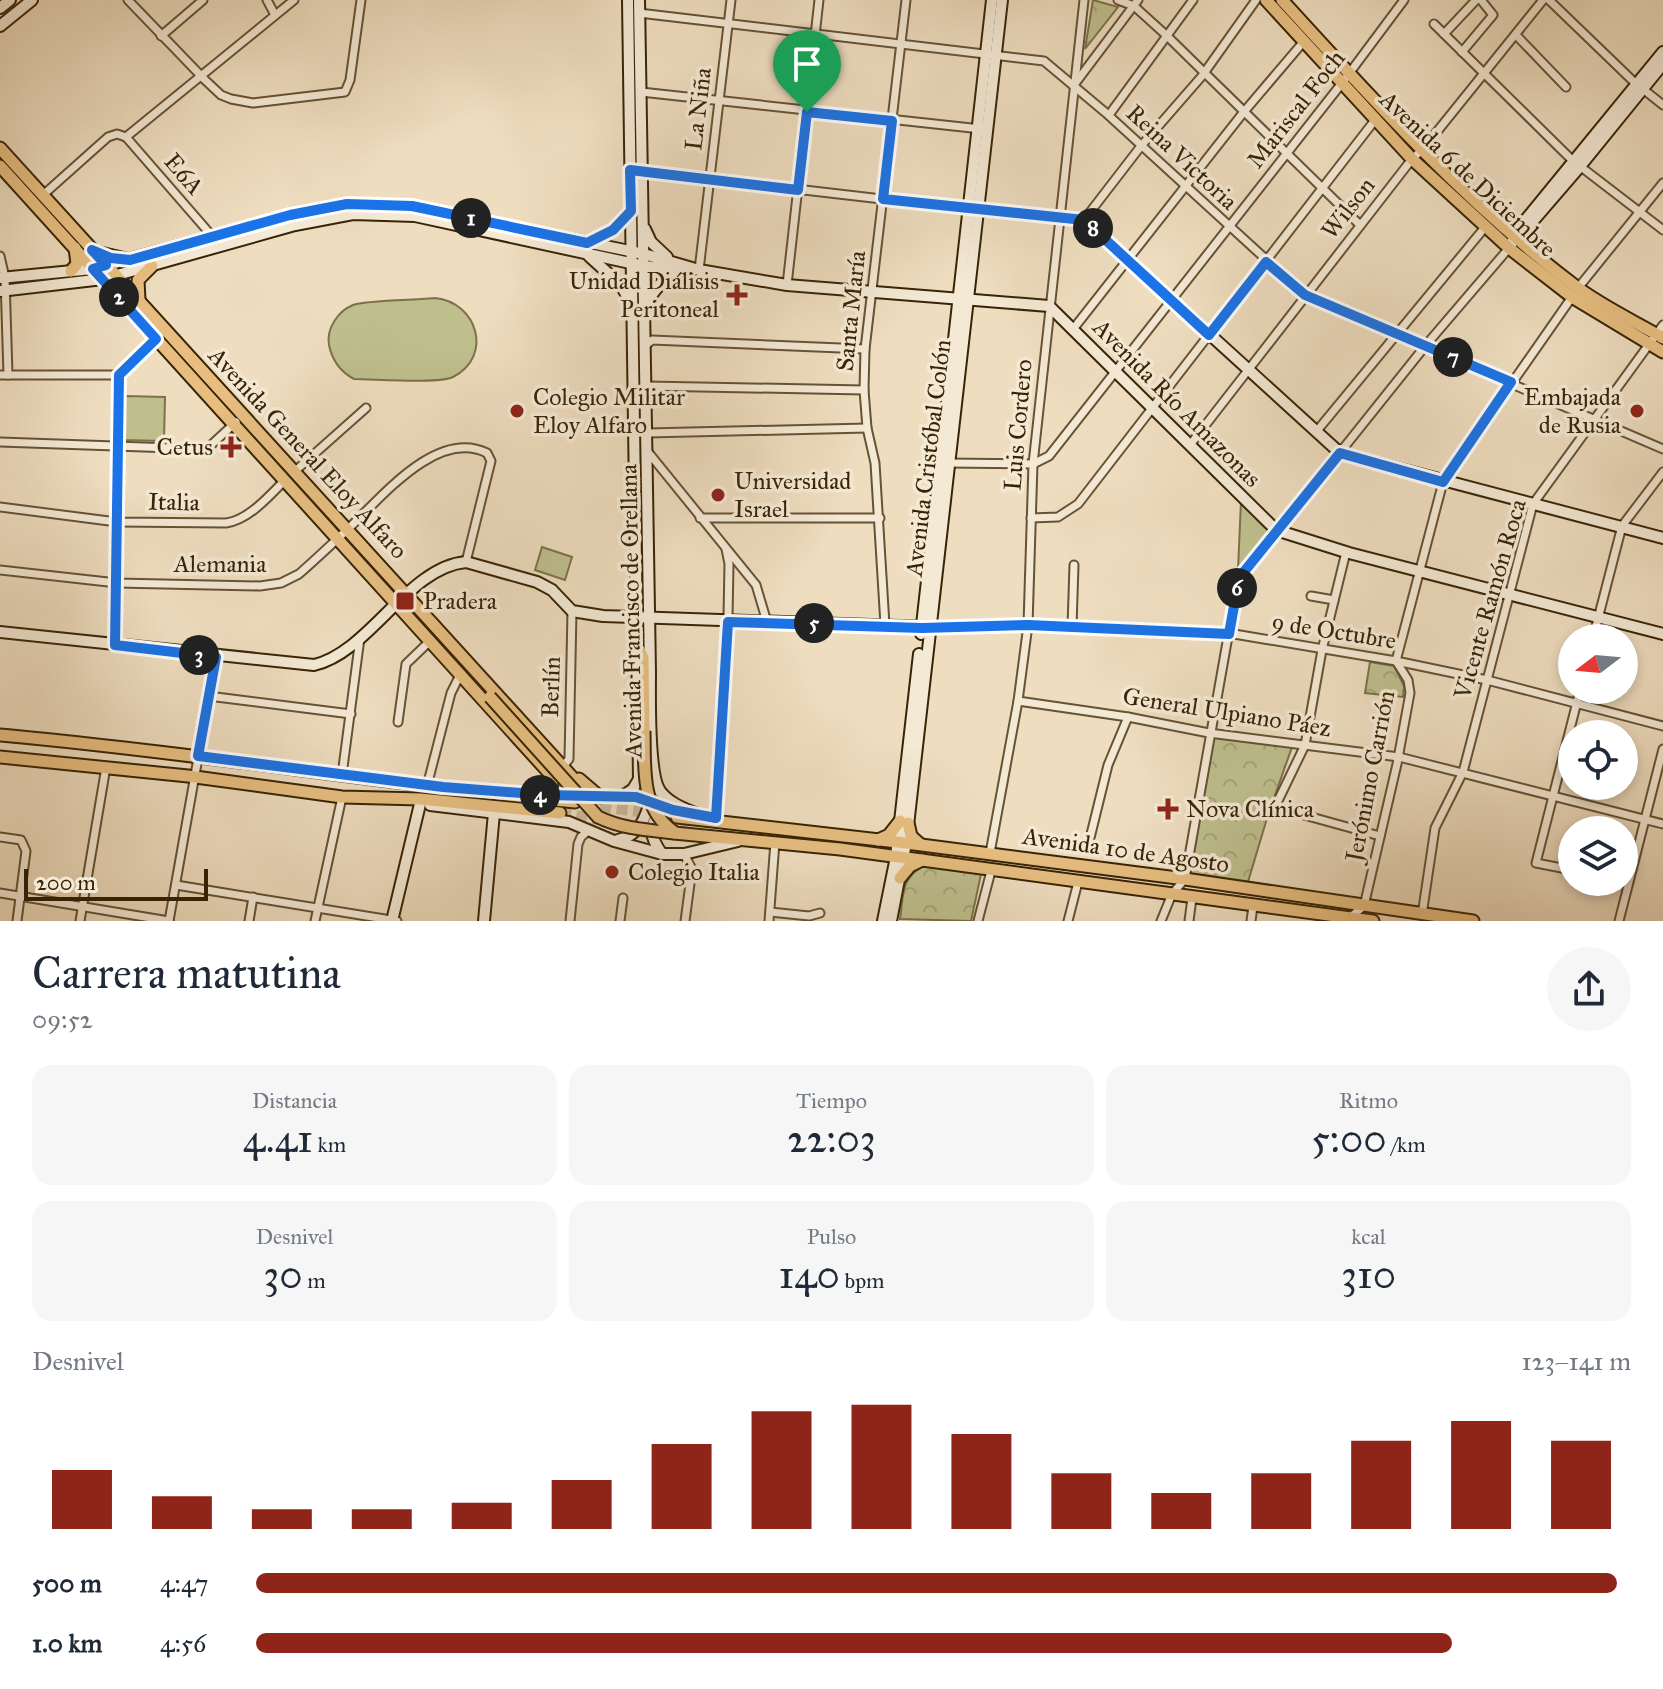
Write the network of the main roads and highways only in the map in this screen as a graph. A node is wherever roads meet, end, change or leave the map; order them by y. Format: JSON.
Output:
{"nodes":[{"id":1,"x":1266,"y":0,"type":"edge"},
{"id":2,"x":1282,"y":0,"type":"edge"},
{"id":3,"x":1346,"y":78,"type":"junction"},
{"id":4,"x":2,"y":158,"type":"edge"},
{"id":5,"x":1513,"y":243,"type":"junction"},
{"id":6,"x":75,"y":247,"type":"junction"},
{"id":7,"x":92,"y":250,"type":"junction"},
{"id":8,"x":130,"y":260,"type":"road end"},
{"id":9,"x":152,"y":266,"type":"road end"},
{"id":10,"x":71,"y":271,"type":"road end"},
{"id":11,"x":139,"y":301,"type":"junction"},
{"id":12,"x":1658,"y":335,"type":"edge"},
{"id":13,"x":1663,"y":352,"type":"edge"},
{"id":14,"x":239,"y":419,"type":"junction"},
{"id":15,"x":290,"y":476,"type":"junction"},
{"id":16,"x":638,"y":648,"type":"road end"},
{"id":17,"x":463,"y":676,"type":"junction"},
{"id":18,"x":491,"y":692,"type":"junction"},
{"id":19,"x":0,"y":735,"type":"edge"},
{"id":20,"x":0,"y":757,"type":"edge"},
{"id":21,"x":582,"y":788,"type":"tunnel mouth"},
{"id":22,"x":547,"y":795,"type":"road end"},
{"id":23,"x":600,"y":797,"type":"road end"},
{"id":24,"x":575,"y":802,"type":"tunnel mouth"},
{"id":25,"x":560,"y":813,"type":"tunnel mouth"},
{"id":26,"x":675,"y":814,"type":"tunnel mouth"},
{"id":27,"x":688,"y":829,"type":"tunnel mouth"},
{"id":28,"x":674,"y":833,"type":"junction"},
{"id":29,"x":878,"y":840,"type":"junction"},
{"id":30,"x":769,"y":841,"type":"junction"},
{"id":31,"x":920,"y":845,"type":"junction"},
{"id":32,"x":922,"y":860,"type":"junction"},
{"id":33,"x":900,"y":878,"type":"road end"},
{"id":34,"x":1344,"y":919,"type":"edge"},
{"id":35,"x":1373,"y":921,"type":"edge"},
{"id":36,"x":1473,"y":921,"type":"edge"}],
"edges":[{"from":1,"to":3,"type":"main road","name":"Avenida 6 de Diciembre"},
{"from":2,"to":3,"type":"main road","name":"Avenida 6 de Diciembre"},
{"from":3,"to":5,"type":"main road","name":"Avenida 6 de Diciembre"},
{"from":3,"to":5,"type":"main road","name":"Avenida 6 de Diciembre"},
{"from":4,"to":6,"type":"main road","name":"Avenida General Eloy Alfaro"},
{"from":4,"to":7,"type":"main road","name":"Avenida General Eloy Alfaro"},
{"from":5,"to":12,"type":"main road","name":"Avenida 6 de Diciembre"},
{"from":6,"to":10,"type":"main road"},
{"from":6,"to":14,"type":"main road","name":"Avenida General Eloy Alfaro"},
{"from":7,"to":8,"type":"main road"},
{"from":7,"to":11,"type":"main road","name":"Avenida General Eloy Alfaro"},
{"from":9,"to":11,"type":"main road"},
{"from":11,"to":14,"type":"main road","name":"Avenida General Eloy Alfaro"},
{"from":12,"to":13,"type":"main road","name":"Avenida 6 de Diciembre"},
{"from":14,"to":15,"type":"main road","name":"Avenida General Eloy Alfaro"},
{"from":15,"to":17,"type":"main road","name":"Avenida General Eloy Alfaro"},
{"from":15,"to":18,"type":"main road","name":"Avenida General Eloy Alfaro"},
{"from":16,"to":28,"type":"main road","bridge":true},
{"from":17,"to":18,"type":"main road"},
{"from":17,"to":22,"type":"main road"},
{"from":18,"to":21,"type":"main road","name":"Avenida General Eloy Alfaro"},
{"from":18,"to":23,"type":"main road"},
{"from":18,"to":28,"type":"main road","bridge":true},
{"from":19,"to":24,"type":"main road","name":"Avenida 10 de Agosto"},
{"from":20,"to":25,"type":"main road","name":"Avenida 10 de Agosto"},
{"from":26,"to":29,"type":"main road","name":"Avenida 10 de Agosto"},
{"from":27,"to":30,"type":"main road","name":"Avenida 10 de Agosto"},
{"from":28,"to":30,"type":"main road","name":"Avenida 10 de Agosto"},
{"from":29,"to":31,"type":"main road","name":"Avenida 10 de Agosto"},
{"from":29,"to":31,"type":"main road"},
{"from":30,"to":32,"type":"main road","name":"Avenida 10 de Agosto"},
{"from":31,"to":36,"type":"main road","name":"Avenida 10 de Agosto"},
{"from":32,"to":33,"type":"main road"},
{"from":32,"to":34,"type":"main road","name":"Avenida 10 de Agosto"},
{"from":34,"to":35,"type":"main road","name":"Avenida 10 de Agosto"}]}
